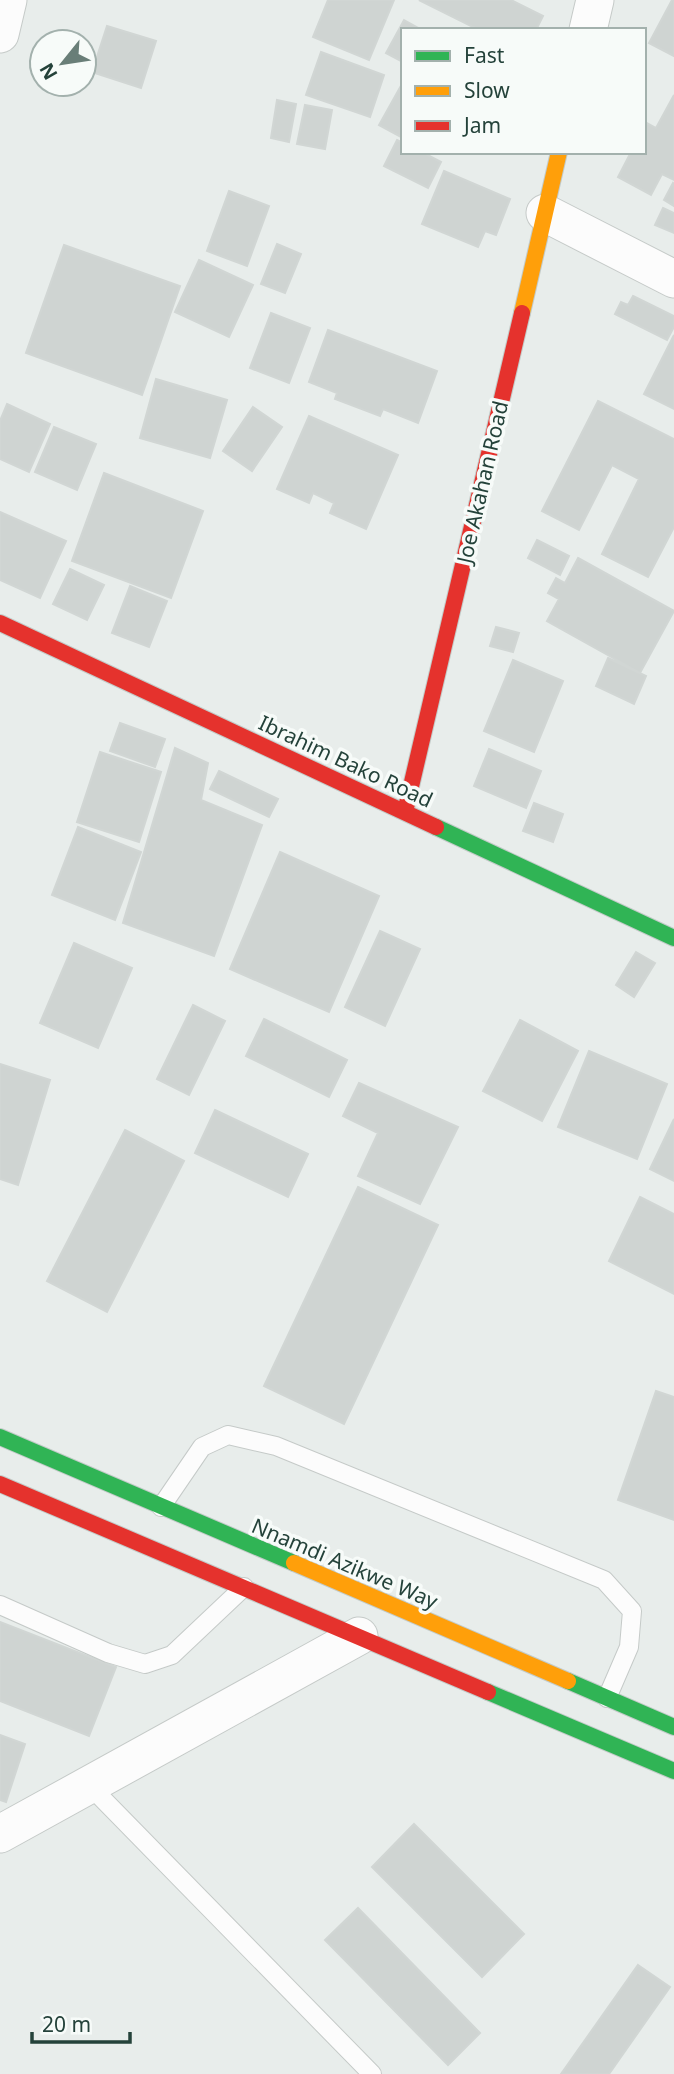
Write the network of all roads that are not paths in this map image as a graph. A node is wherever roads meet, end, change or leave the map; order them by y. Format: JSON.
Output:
{"nodes":[{"id":1,"x":8,"y":0,"type":"edge"},
{"id":2,"x":595,"y":0,"type":"edge"},
{"id":3,"x":588,"y":28,"type":"edge"},
{"id":4,"x":0,"y":34,"type":"edge"},
{"id":5,"x":559,"y":154,"type":"edge"},
{"id":6,"x":545,"y":213,"type":"junction"},
{"id":7,"x":674,"y":279,"type":"edge"},
{"id":8,"x":0,"y":623,"type":"edge"},
{"id":9,"x":405,"y":812,"type":"junction"},
{"id":10,"x":674,"y":938,"type":"edge"},
{"id":11,"x":0,"y":1437,"type":"edge"},
{"id":12,"x":0,"y":1484,"type":"edge"},
{"id":13,"x":161,"y":1507,"type":"junction"},
{"id":14,"x":244,"y":1587,"type":"junction"},
{"id":15,"x":0,"y":1605,"type":"edge"},
{"id":16,"x":359,"y":1636,"type":"junction"},
{"id":17,"x":598,"y":1716,"type":"junction"},
{"id":18,"x":674,"y":1727,"type":"edge"},
{"id":19,"x":674,"y":1771,"type":"edge"},
{"id":20,"x":89,"y":1785,"type":"junction"},
{"id":21,"x":0,"y":1834,"type":"edge"},
{"id":22,"x":372,"y":2074,"type":"edge"}],
"edges":[{"from":1,"to":4,"type":"street"},
{"from":2,"to":3,"type":"street"},
{"from":5,"to":6,"type":"main road","name":"Joe Akahan Road"},
{"from":6,"to":7,"type":"street"},
{"from":6,"to":9,"type":"main road","name":"Joe Akahan Road"},
{"from":8,"to":9,"type":"main road","name":"Ibrahim Bako Road"},
{"from":9,"to":10,"type":"main road","name":"Ibrahim Bako Road"},
{"from":11,"to":13,"type":"main road","name":"Nnamdi Azikwe Way"},
{"from":12,"to":14,"type":"main road","name":"Nnamdi Azikwe Way"},
{"from":13,"to":17,"type":"main road","name":"Nnamdi Azikwe Way"},
{"from":13,"to":17,"type":"lane"},
{"from":14,"to":15,"type":"lane"},
{"from":14,"to":16,"type":"main road","name":"Nnamdi Azikwe Way"},
{"from":16,"to":17,"type":"main road","name":"Nnamdi Azikwe Way"},
{"from":16,"to":20,"type":"street"},
{"from":17,"to":18,"type":"main road","name":"Nnamdi Azikwe Way"},
{"from":17,"to":19,"type":"main road","name":"Nnamdi Azikwe Way"},
{"from":20,"to":21,"type":"street"},
{"from":20,"to":22,"type":"lane"}]}
